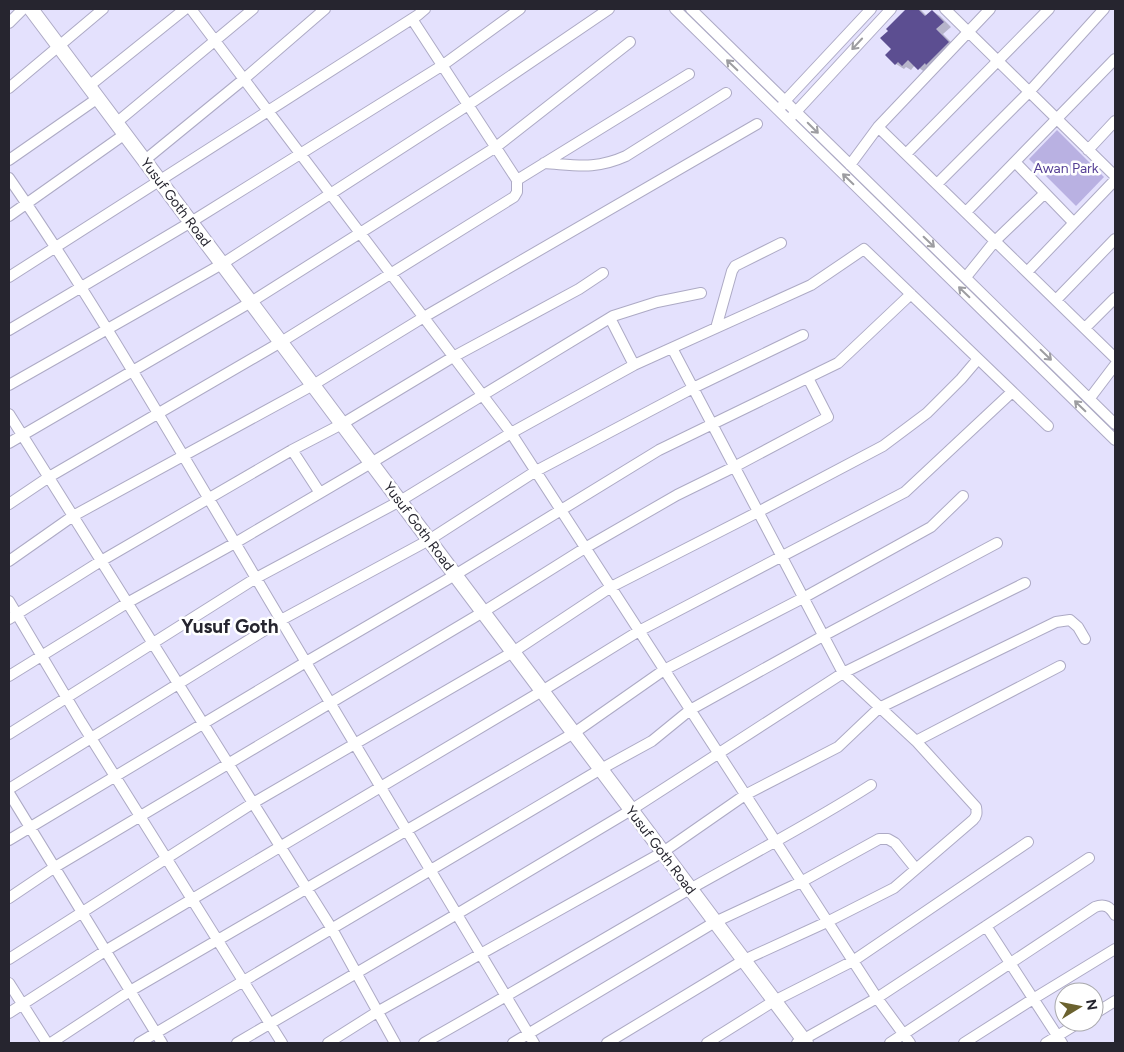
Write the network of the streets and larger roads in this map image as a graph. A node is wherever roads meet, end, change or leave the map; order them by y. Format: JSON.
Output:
{"nodes":[{"id":1,"x":23,"y":9,"type":"edge"},
{"id":2,"x":31,"y":9,"type":"edge"},
{"id":3,"x":103,"y":9,"type":"edge"},
{"id":4,"x":185,"y":9,"type":"edge"},
{"id":5,"x":191,"y":9,"type":"edge"},
{"id":6,"x":253,"y":9,"type":"edge"},
{"id":7,"x":325,"y":9,"type":"edge"},
{"id":8,"x":425,"y":9,"type":"edge"},
{"id":9,"x":520,"y":9,"type":"edge"},
{"id":10,"x":609,"y":9,"type":"edge"},
{"id":11,"x":675,"y":9,"type":"edge"},
{"id":12,"x":691,"y":9,"type":"edge"},
{"id":13,"x":871,"y":9,"type":"edge"},
{"id":14,"x":890,"y":9,"type":"edge"},
{"id":15,"x":945,"y":9,"type":"edge"},
{"id":16,"x":990,"y":9,"type":"edge"},
{"id":17,"x":1049,"y":9,"type":"edge"},
{"id":18,"x":1104,"y":9,"type":"edge"},
{"id":19,"x":412,"y":19,"type":"junction"},
{"id":20,"x":9,"y":22,"type":"edge"},
{"id":21,"x":968,"y":33,"type":"junction"},
{"id":22,"x":215,"y":41,"type":"junction"},
{"id":23,"x":630,"y":42,"type":"dead end"},
{"id":24,"x":58,"y":45,"type":"junction"},
{"id":25,"x":1115,"y":59,"type":"edge"},
{"id":26,"x":997,"y":61,"type":"junction"},
{"id":27,"x":442,"y":65,"type":"junction"},
{"id":28,"x":689,"y":74,"type":"dead end"},
{"id":29,"x":244,"y":79,"type":"junction"},
{"id":30,"x":89,"y":86,"type":"junction"},
{"id":31,"x":9,"y":88,"type":"edge"},
{"id":32,"x":1029,"y":92,"type":"junction"},
{"id":33,"x":726,"y":93,"type":"dead end"},
{"id":34,"x":98,"y":98,"type":"junction"},
{"id":35,"x":785,"y":101,"type":"junction"},
{"id":36,"x":468,"y":105,"type":"junction"},
{"id":37,"x":268,"y":111,"type":"junction"},
{"id":38,"x":779,"y":111,"type":"junction"},
{"id":39,"x":796,"y":111,"type":"junction"},
{"id":40,"x":1057,"y":120,"type":"junction"},
{"id":41,"x":790,"y":121,"type":"junction"},
{"id":42,"x":1115,"y":121,"type":"edge"},
{"id":43,"x":116,"y":123,"type":"junction"},
{"id":44,"x":757,"y":124,"type":"dead end"},
{"id":45,"x":878,"y":127,"type":"junction"},
{"id":46,"x":125,"y":134,"type":"junction"},
{"id":47,"x":496,"y":147,"type":"junction"},
{"id":48,"x":1088,"y":150,"type":"junction"},
{"id":49,"x":300,"y":153,"type":"junction"},
{"id":50,"x":906,"y":154,"type":"junction"},
{"id":51,"x":9,"y":160,"type":"edge"},
{"id":52,"x":145,"y":160,"type":"junction"},
{"id":53,"x":1015,"y":162,"type":"junction"},
{"id":54,"x":544,"y":163,"type":"junction"},
{"id":55,"x":850,"y":165,"type":"junction"},
{"id":56,"x":9,"y":178,"type":"edge"},
{"id":57,"x":1115,"y":178,"type":"edge"},
{"id":58,"x":517,"y":180,"type":"junction"},
{"id":59,"x":160,"y":181,"type":"junction"},
{"id":60,"x":937,"y":184,"type":"junction"},
{"id":61,"x":330,"y":193,"type":"junction"},
{"id":62,"x":1045,"y":193,"type":"junction"},
{"id":63,"x":26,"y":204,"type":"junction"},
{"id":64,"x":966,"y":212,"type":"junction"},
{"id":65,"x":9,"y":216,"type":"edge"},
{"id":66,"x":191,"y":222,"type":"junction"},
{"id":67,"x":1074,"y":222,"type":"junction"},
{"id":68,"x":360,"y":232,"type":"junction"},
{"id":69,"x":1115,"y":239,"type":"edge"},
{"id":70,"x":995,"y":241,"type":"junction"},
{"id":71,"x":781,"y":242,"type":"dead end"},
{"id":72,"x":56,"y":246,"type":"junction"},
{"id":73,"x":222,"y":264,"type":"junction"},
{"id":74,"x":1027,"y":272,"type":"junction"},
{"id":75,"x":390,"y":273,"type":"junction"},
{"id":76,"x":603,"y":274,"type":"dead end"},
{"id":77,"x":9,"y":277,"type":"edge"},
{"id":78,"x":966,"y":277,"type":"junction"},
{"id":79,"x":81,"y":287,"type":"junction"},
{"id":80,"x":701,"y":293,"type":"dead end"},
{"id":81,"x":911,"y":294,"type":"junction"},
{"id":82,"x":1115,"y":298,"type":"edge"},
{"id":83,"x":1056,"y":300,"type":"junction"},
{"id":84,"x":251,"y":302,"type":"junction"},
{"id":85,"x":424,"y":317,"type":"junction"},
{"id":86,"x":610,"y":318,"type":"junction"},
{"id":87,"x":716,"y":328,"type":"junction"},
{"id":88,"x":1085,"y":328,"type":"junction"},
{"id":89,"x":106,"y":329,"type":"junction"},
{"id":90,"x":9,"y":330,"type":"edge"},
{"id":91,"x":803,"y":334,"type":"dead end"},
{"id":92,"x":281,"y":342,"type":"junction"},
{"id":93,"x":672,"y":348,"type":"junction"},
{"id":94,"x":453,"y":356,"type":"junction"},
{"id":95,"x":978,"y":358,"type":"junction"},
{"id":96,"x":1115,"y":358,"type":"edge"},
{"id":97,"x":634,"y":365,"type":"junction"},
{"id":98,"x":1115,"y":366,"type":"edge"},
{"id":99,"x":131,"y":370,"type":"junction"},
{"id":100,"x":808,"y":378,"type":"junction"},
{"id":101,"x":312,"y":384,"type":"junction"},
{"id":102,"x":9,"y":385,"type":"edge"},
{"id":103,"x":693,"y":388,"type":"junction"},
{"id":104,"x":1012,"y":392,"type":"junction"},
{"id":105,"x":482,"y":395,"type":"junction"},
{"id":106,"x":1090,"y":398,"type":"junction"},
{"id":107,"x":157,"y":413,"type":"junction"},
{"id":108,"x":9,"y":414,"type":"edge"},
{"id":109,"x":342,"y":424,"type":"junction"},
{"id":110,"x":1115,"y":424,"type":"edge"},
{"id":111,"x":712,"y":425,"type":"junction"},
{"id":112,"x":1048,"y":426,"type":"dead end"},
{"id":113,"x":511,"y":433,"type":"junction"},
{"id":114,"x":22,"y":434,"type":"junction"},
{"id":115,"x":1115,"y":440,"type":"edge"},
{"id":116,"x":9,"y":443,"type":"edge"},
{"id":117,"x":292,"y":450,"type":"junction"},
{"id":118,"x":182,"y":455,"type":"junction"},
{"id":119,"x":371,"y":462,"type":"junction"},
{"id":120,"x":734,"y":467,"type":"junction"},
{"id":121,"x":536,"y":471,"type":"junction"},
{"id":122,"x":48,"y":477,"type":"junction"},
{"id":123,"x":320,"y":492,"type":"junction"},
{"id":124,"x":963,"y":496,"type":"dead end"},
{"id":125,"x":209,"y":499,"type":"junction"},
{"id":126,"x":400,"y":501,"type":"junction"},
{"id":127,"x":9,"y":504,"type":"edge"},
{"id":128,"x":561,"y":511,"type":"junction"},
{"id":129,"x":758,"y":512,"type":"junction"},
{"id":130,"x":73,"y":516,"type":"junction"},
{"id":131,"x":429,"y":540,"type":"junction"},
{"id":132,"x":235,"y":543,"type":"junction"},
{"id":133,"x":997,"y":543,"type":"dead end"},
{"id":134,"x":585,"y":548,"type":"junction"},
{"id":135,"x":782,"y":557,"type":"junction"},
{"id":136,"x":9,"y":561,"type":"edge"},
{"id":137,"x":102,"y":561,"type":"junction"},
{"id":138,"x":455,"y":575,"type":"junction"},
{"id":139,"x":256,"y":578,"type":"junction"},
{"id":140,"x":1025,"y":584,"type":"dead end"},
{"id":141,"x":611,"y":587,"type":"junction"},
{"id":142,"x":803,"y":598,"type":"junction"},
{"id":143,"x":9,"y":601,"type":"edge"},
{"id":144,"x":127,"y":603,"type":"junction"},
{"id":145,"x":483,"y":612,"type":"junction"},
{"id":146,"x":13,"y":617,"type":"edge"},
{"id":147,"x":281,"y":620,"type":"junction"},
{"id":148,"x":639,"y":630,"type":"junction"},
{"id":149,"x":823,"y":636,"type":"junction"},
{"id":150,"x":1085,"y":639,"type":"dead end"},
{"id":151,"x":153,"y":643,"type":"junction"},
{"id":152,"x":513,"y":652,"type":"junction"},
{"id":153,"x":42,"y":657,"type":"junction"},
{"id":154,"x":306,"y":662,"type":"junction"},
{"id":155,"x":1060,"y":666,"type":"dead end"},
{"id":156,"x":664,"y":670,"type":"junction"},
{"id":157,"x":842,"y":674,"type":"junction"},
{"id":158,"x":9,"y":676,"type":"edge"},
{"id":159,"x":178,"y":684,"type":"junction"},
{"id":160,"x":542,"y":691,"type":"junction"},
{"id":161,"x":66,"y":698,"type":"junction"},
{"id":162,"x":329,"y":704,"type":"junction"},
{"id":163,"x":880,"y":708,"type":"junction"},
{"id":164,"x":690,"y":710,"type":"junction"},
{"id":165,"x":203,"y":724,"type":"junction"},
{"id":166,"x":574,"y":733,"type":"junction"},
{"id":167,"x":9,"y":734,"type":"edge"},
{"id":168,"x":91,"y":738,"type":"junction"},
{"id":169,"x":916,"y":741,"type":"junction"},
{"id":170,"x":354,"y":744,"type":"junction"},
{"id":171,"x":719,"y":754,"type":"junction"},
{"id":172,"x":228,"y":764,"type":"junction"},
{"id":173,"x":601,"y":769,"type":"junction"},
{"id":174,"x":115,"y":777,"type":"junction"},
{"id":175,"x":871,"y":785,"type":"dead end"},
{"id":176,"x":380,"y":788,"type":"junction"},
{"id":177,"x":9,"y":791,"type":"edge"},
{"id":178,"x":745,"y":795,"type":"junction"},
{"id":179,"x":253,"y":803,"type":"junction"},
{"id":180,"x":631,"y":810,"type":"junction"},
{"id":181,"x":140,"y":816,"type":"junction"},
{"id":182,"x":30,"y":827,"type":"junction"},
{"id":183,"x":406,"y":831,"type":"junction"},
{"id":184,"x":9,"y":840,"type":"edge"},
{"id":185,"x":776,"y":842,"type":"junction"},
{"id":186,"x":1028,"y":842,"type":"dead end"},
{"id":187,"x":281,"y":847,"type":"junction"},
{"id":188,"x":662,"y":852,"type":"junction"},
{"id":189,"x":1089,"y":858,"type":"dead end"},
{"id":190,"x":167,"y":859,"type":"junction"},
{"id":191,"x":55,"y":867,"type":"junction"},
{"id":192,"x":916,"y":869,"type":"junction"},
{"id":193,"x":430,"y":871,"type":"junction"},
{"id":194,"x":801,"y":882,"type":"junction"},
{"id":195,"x":307,"y":888,"type":"junction"},
{"id":196,"x":690,"y":889,"type":"junction"},
{"id":197,"x":9,"y":898,"type":"edge"},
{"id":198,"x":192,"y":900,"type":"junction"},
{"id":199,"x":81,"y":911,"type":"junction"},
{"id":200,"x":457,"y":914,"type":"junction"},
{"id":201,"x":1115,"y":915,"type":"edge"},
{"id":202,"x":715,"y":922,"type":"junction"},
{"id":203,"x":827,"y":922,"type":"junction"},
{"id":204,"x":986,"y":926,"type":"junction"},
{"id":205,"x":332,"y":929,"type":"junction"},
{"id":206,"x":217,"y":940,"type":"junction"},
{"id":207,"x":1115,"y":949,"type":"edge"},
{"id":208,"x":105,"y":951,"type":"junction"},
{"id":209,"x":481,"y":955,"type":"junction"},
{"id":210,"x":9,"y":959,"type":"edge"},
{"id":211,"x":744,"y":960,"type":"junction"},
{"id":212,"x":853,"y":961,"type":"junction"},
{"id":213,"x":1011,"y":964,"type":"junction"},
{"id":214,"x":356,"y":973,"type":"junction"},
{"id":215,"x":243,"y":981,"type":"junction"},
{"id":216,"x":9,"y":983,"type":"edge"},
{"id":217,"x":130,"y":991,"type":"junction"},
{"id":218,"x":506,"y":997,"type":"junction"},
{"id":219,"x":877,"y":998,"type":"junction"},
{"id":220,"x":1033,"y":998,"type":"junction"},
{"id":221,"x":774,"y":1000,"type":"junction"},
{"id":222,"x":1115,"y":1001,"type":"edge"},
{"id":223,"x":22,"y":1005,"type":"junction"},
{"id":224,"x":1104,"y":1008,"type":"edge"},
{"id":225,"x":378,"y":1012,"type":"junction"},
{"id":226,"x":9,"y":1013,"type":"edge"},
{"id":227,"x":270,"y":1024,"type":"junction"},
{"id":228,"x":156,"y":1032,"type":"junction"},
{"id":229,"x":532,"y":1039,"type":"edge"},
{"id":230,"x":907,"y":1039,"type":"edge"},
{"id":231,"x":1060,"y":1040,"type":"edge"},
{"id":232,"x":802,"y":1042,"type":"edge"},
{"id":233,"x":47,"y":1043,"type":"edge"},
{"id":234,"x":51,"y":1043,"type":"edge"},
{"id":235,"x":139,"y":1043,"type":"edge"},
{"id":236,"x":162,"y":1043,"type":"edge"},
{"id":237,"x":237,"y":1043,"type":"edge"},
{"id":238,"x":282,"y":1043,"type":"edge"},
{"id":239,"x":328,"y":1043,"type":"edge"},
{"id":240,"x":395,"y":1043,"type":"edge"},
{"id":241,"x":424,"y":1043,"type":"edge"},
{"id":242,"x":514,"y":1043,"type":"edge"},
{"id":243,"x":607,"y":1043,"type":"edge"},
{"id":244,"x":708,"y":1043,"type":"edge"},
{"id":245,"x":890,"y":1043,"type":"edge"},
{"id":246,"x":964,"y":1043,"type":"edge"},
{"id":247,"x":1046,"y":1043,"type":"edge"}],
"edges":[{"from":1,"to":20,"type":"street"},
{"from":2,"to":24,"type":"street","name":"Yusuf Goth Road"},
{"from":3,"to":24,"type":"street"},
{"from":4,"to":30,"type":"street"},
{"from":5,"to":22,"type":"street"},
{"from":6,"to":22,"type":"street"},
{"from":7,"to":29,"type":"street"},
{"from":8,"to":19,"type":"street"},
{"from":9,"to":27,"type":"street"},
{"from":10,"to":36,"type":"street"},
{"from":38,"to":11,"type":"street","one_way":true},
{"from":12,"to":35,"type":"street"},
{"from":13,"to":35,"type":"street"},
{"from":14,"to":39,"type":"street","one_way":true},
{"from":15,"to":21,"type":"street"},
{"from":16,"to":21,"type":"street"},
{"from":17,"to":26,"type":"street"},
{"from":18,"to":32,"type":"street"},
{"from":19,"to":27,"type":"street"},
{"from":19,"to":37,"type":"street"},
{"from":21,"to":26,"type":"street"},
{"from":21,"to":45,"type":"street"},
{"from":22,"to":29,"type":"street"},
{"from":22,"to":43,"type":"street"},
{"from":23,"to":47,"type":"street"},
{"from":24,"to":30,"type":"street","name":"Yusuf Goth Road"},
{"from":24,"to":31,"type":"street"},
{"from":25,"to":40,"type":"street"},
{"from":26,"to":32,"type":"street"},
{"from":26,"to":50,"type":"street"},
{"from":27,"to":36,"type":"street"},
{"from":27,"to":49,"type":"street"},
{"from":28,"to":54,"type":"street"},
{"from":29,"to":37,"type":"street"},
{"from":29,"to":52,"type":"street"},
{"from":30,"to":34,"type":"street","name":"Yusuf Goth Road"},
{"from":32,"to":40,"type":"street"},
{"from":32,"to":60,"type":"street"},
{"from":33,"to":54,"type":"street"},
{"from":34,"to":43,"type":"street","name":"Yusuf Goth Road"},
{"from":34,"to":51,"type":"street"},
{"from":35,"to":38,"type":"street"},
{"from":35,"to":39,"type":"street"},
{"from":36,"to":47,"type":"street"},
{"from":36,"to":61,"type":"street"},
{"from":37,"to":49,"type":"street"},
{"from":37,"to":59,"type":"street"},
{"from":38,"to":41,"type":"street"},
{"from":39,"to":41,"type":"street"},
{"from":39,"to":55,"type":"street","one_way":true},
{"from":40,"to":48,"type":"street"},
{"from":40,"to":53,"type":"street"},
{"from":115,"to":41,"type":"street","one_way":true},
{"from":42,"to":48,"type":"street"},
{"from":43,"to":46,"type":"street","name":"Yusuf Goth Road"},
{"from":44,"to":85,"type":"street"},
{"from":45,"to":50,"type":"street"},
{"from":45,"to":55,"type":"street"},
{"from":46,"to":52,"type":"street","name":"Yusuf Goth Road"},
{"from":46,"to":63,"type":"street"},
{"from":47,"to":58,"type":"street"},
{"from":47,"to":68,"type":"street"},
{"from":48,"to":57,"type":"street"},
{"from":49,"to":61,"type":"street"},
{"from":49,"to":66,"type":"street"},
{"from":50,"to":60,"type":"street"},
{"from":52,"to":59,"type":"street","name":"Yusuf Goth Road"},
{"from":53,"to":62,"type":"street"},
{"from":53,"to":64,"type":"street"},
{"from":54,"to":58,"type":"street"},
{"from":55,"to":78,"type":"street","one_way":true},
{"from":56,"to":63,"type":"street"},
{"from":57,"to":67,"type":"street"},
{"from":58,"to":75,"type":"street"},
{"from":59,"to":66,"type":"street","name":"Yusuf Goth Road"},
{"from":59,"to":72,"type":"street"},
{"from":60,"to":64,"type":"street"},
{"from":61,"to":68,"type":"street"},
{"from":61,"to":73,"type":"street"},
{"from":62,"to":67,"type":"street"},
{"from":62,"to":70,"type":"street"},
{"from":63,"to":65,"type":"street"},
{"from":63,"to":72,"type":"street"},
{"from":64,"to":70,"type":"street"},
{"from":66,"to":73,"type":"street","name":"Yusuf Goth Road"},
{"from":66,"to":79,"type":"street"},
{"from":67,"to":74,"type":"street"},
{"from":68,"to":75,"type":"street"},
{"from":68,"to":84,"type":"street"},
{"from":69,"to":83,"type":"street"},
{"from":70,"to":74,"type":"street"},
{"from":70,"to":78,"type":"street"},
{"from":71,"to":87,"type":"street"},
{"from":72,"to":77,"type":"street"},
{"from":72,"to":79,"type":"street"},
{"from":73,"to":84,"type":"street","name":"Yusuf Goth Road"},
{"from":73,"to":89,"type":"street"},
{"from":74,"to":83,"type":"street"},
{"from":75,"to":85,"type":"street"},
{"from":75,"to":92,"type":"street"},
{"from":76,"to":94,"type":"street"},
{"from":78,"to":106,"type":"street","one_way":true},
{"from":79,"to":89,"type":"street"},
{"from":79,"to":90,"type":"street"},
{"from":80,"to":86,"type":"street"},
{"from":81,"to":87,"type":"street"},
{"from":81,"to":95,"type":"street"},
{"from":81,"to":100,"type":"street"},
{"from":82,"to":88,"type":"street"},
{"from":83,"to":88,"type":"street"},
{"from":84,"to":92,"type":"street","name":"Yusuf Goth Road"},
{"from":84,"to":99,"type":"street"},
{"from":85,"to":94,"type":"street"},
{"from":85,"to":101,"type":"street"},
{"from":86,"to":97,"type":"street"},
{"from":86,"to":105,"type":"street"},
{"from":87,"to":93,"type":"street"},
{"from":88,"to":96,"type":"street"},
{"from":89,"to":99,"type":"street"},
{"from":89,"to":102,"type":"street"},
{"from":91,"to":103,"type":"street"},
{"from":92,"to":101,"type":"street","name":"Yusuf Goth Road"},
{"from":92,"to":107,"type":"street"},
{"from":93,"to":97,"type":"street"},
{"from":93,"to":103,"type":"street"},
{"from":94,"to":105,"type":"street"},
{"from":94,"to":109,"type":"street"},
{"from":95,"to":104,"type":"street"},
{"from":95,"to":129,"type":"street"},
{"from":97,"to":113,"type":"street"},
{"from":98,"to":106,"type":"street"},
{"from":99,"to":107,"type":"street"},
{"from":99,"to":114,"type":"street"},
{"from":100,"to":111,"type":"street"},
{"from":100,"to":120,"type":"street"},
{"from":101,"to":109,"type":"street","name":"Yusuf Goth Road"},
{"from":101,"to":118,"type":"street"},
{"from":103,"to":111,"type":"street"},
{"from":103,"to":121,"type":"street"},
{"from":104,"to":112,"type":"street"},
{"from":104,"to":135,"type":"street"},
{"from":105,"to":113,"type":"street"},
{"from":105,"to":119,"type":"street"},
{"from":106,"to":110,"type":"street"},
{"from":107,"to":118,"type":"street"},
{"from":107,"to":122,"type":"street"},
{"from":108,"to":114,"type":"street"},
{"from":109,"to":117,"type":"street"},
{"from":109,"to":119,"type":"street","name":"Yusuf Goth Road"},
{"from":111,"to":120,"type":"street"},
{"from":111,"to":128,"type":"street"},
{"from":113,"to":121,"type":"street"},
{"from":113,"to":126,"type":"street"},
{"from":114,"to":116,"type":"street"},
{"from":114,"to":122,"type":"street"},
{"from":117,"to":123,"type":"street"},
{"from":117,"to":125,"type":"street"},
{"from":118,"to":125,"type":"street"},
{"from":118,"to":130,"type":"street"},
{"from":119,"to":123,"type":"street"},
{"from":119,"to":126,"type":"street","name":"Yusuf Goth Road"},
{"from":120,"to":129,"type":"street"},
{"from":120,"to":134,"type":"street"},
{"from":121,"to":128,"type":"street"},
{"from":121,"to":131,"type":"street"},
{"from":122,"to":127,"type":"street"},
{"from":122,"to":130,"type":"street"},
{"from":123,"to":132,"type":"street"},
{"from":124,"to":142,"type":"street"},
{"from":125,"to":132,"type":"street"},
{"from":125,"to":137,"type":"street"},
{"from":126,"to":131,"type":"street","name":"Yusuf Goth Road"},
{"from":126,"to":139,"type":"street"},
{"from":128,"to":134,"type":"street"},
{"from":128,"to":138,"type":"street"},
{"from":129,"to":135,"type":"street"},
{"from":129,"to":141,"type":"street"},
{"from":130,"to":136,"type":"street"},
{"from":130,"to":137,"type":"street"},
{"from":131,"to":138,"type":"street","name":"Yusuf Goth Road"},
{"from":131,"to":147,"type":"street"},
{"from":132,"to":139,"type":"street"},
{"from":132,"to":144,"type":"street"},
{"from":133,"to":149,"type":"street"},
{"from":134,"to":141,"type":"street"},
{"from":134,"to":145,"type":"street"},
{"from":135,"to":142,"type":"street"},
{"from":135,"to":148,"type":"street"},
{"from":137,"to":144,"type":"street"},
{"from":137,"to":146,"type":"street"},
{"from":138,"to":145,"type":"street","name":"Yusuf Goth Road"},
{"from":138,"to":154,"type":"street"},
{"from":139,"to":147,"type":"street"},
{"from":139,"to":151,"type":"street"},
{"from":140,"to":157,"type":"street"},
{"from":141,"to":148,"type":"street"},
{"from":141,"to":152,"type":"street"},
{"from":142,"to":149,"type":"street"},
{"from":142,"to":156,"type":"street"},
{"from":143,"to":146,"type":"street"},
{"from":144,"to":151,"type":"street"},
{"from":144,"to":153,"type":"street"},
{"from":145,"to":152,"type":"street","name":"Yusuf Goth Road"},
{"from":145,"to":162,"type":"street"},
{"from":146,"to":153,"type":"street"},
{"from":147,"to":154,"type":"street"},
{"from":147,"to":159,"type":"street"},
{"from":148,"to":156,"type":"street"},
{"from":148,"to":160,"type":"street"},
{"from":149,"to":157,"type":"street"},
{"from":149,"to":164,"type":"street"},
{"from":150,"to":163,"type":"street"},
{"from":151,"to":159,"type":"street"},
{"from":151,"to":161,"type":"street"},
{"from":152,"to":160,"type":"street","name":"Yusuf Goth Road"},
{"from":152,"to":170,"type":"street"},
{"from":153,"to":158,"type":"street"},
{"from":153,"to":161,"type":"street"},
{"from":154,"to":162,"type":"street"},
{"from":154,"to":165,"type":"street"},
{"from":155,"to":169,"type":"street"},
{"from":156,"to":164,"type":"street"},
{"from":156,"to":166,"type":"street"},
{"from":157,"to":163,"type":"street"},
{"from":157,"to":171,"type":"street"},
{"from":159,"to":165,"type":"street"},
{"from":159,"to":168,"type":"street"},
{"from":160,"to":166,"type":"street","name":"Yusuf Goth Road"},
{"from":160,"to":176,"type":"street"},
{"from":161,"to":167,"type":"street"},
{"from":161,"to":168,"type":"street"},
{"from":162,"to":170,"type":"street"},
{"from":162,"to":172,"type":"street"},
{"from":163,"to":169,"type":"street"},
{"from":163,"to":178,"type":"street"},
{"from":164,"to":171,"type":"street"},
{"from":164,"to":173,"type":"street"},
{"from":165,"to":172,"type":"street"},
{"from":165,"to":174,"type":"street"},
{"from":166,"to":173,"type":"street","name":"Yusuf Goth Road"},
{"from":166,"to":183,"type":"street"},
{"from":168,"to":174,"type":"street"},
{"from":168,"to":177,"type":"street"},
{"from":169,"to":192,"type":"street"},
{"from":170,"to":176,"type":"street"},
{"from":170,"to":179,"type":"street"},
{"from":171,"to":178,"type":"street"},
{"from":171,"to":180,"type":"street"},
{"from":172,"to":179,"type":"street"},
{"from":172,"to":181,"type":"street"},
{"from":173,"to":180,"type":"street","name":"Yusuf Goth Road"},
{"from":173,"to":193,"type":"street"},
{"from":174,"to":181,"type":"street"},
{"from":174,"to":182,"type":"street"},
{"from":175,"to":185,"type":"street"},
{"from":176,"to":183,"type":"street"},
{"from":176,"to":187,"type":"street"},
{"from":177,"to":182,"type":"street"},
{"from":178,"to":185,"type":"street"},
{"from":178,"to":188,"type":"street"},
{"from":179,"to":187,"type":"street"},
{"from":179,"to":190,"type":"street"},
{"from":180,"to":188,"type":"street","name":"Yusuf Goth Road"},
{"from":180,"to":200,"type":"street"},
{"from":181,"to":190,"type":"street"},
{"from":181,"to":191,"type":"street"},
{"from":182,"to":184,"type":"street"},
{"from":182,"to":191,"type":"street"},
{"from":183,"to":193,"type":"street"},
{"from":183,"to":195,"type":"street"},
{"from":185,"to":194,"type":"street"},
{"from":185,"to":196,"type":"street"},
{"from":186,"to":212,"type":"street"},
{"from":187,"to":195,"type":"street"},
{"from":187,"to":198,"type":"street"},
{"from":188,"to":196,"type":"street","name":"Yusuf Goth Road"},
{"from":188,"to":209,"type":"street"},
{"from":189,"to":204,"type":"street"},
{"from":190,"to":198,"type":"street"},
{"from":190,"to":199,"type":"street"},
{"from":191,"to":197,"type":"street"},
{"from":191,"to":199,"type":"street"},
{"from":192,"to":194,"type":"street"},
{"from":192,"to":203,"type":"street"},
{"from":193,"to":200,"type":"street"},
{"from":193,"to":205,"type":"street"},
{"from":194,"to":202,"type":"street"},
{"from":194,"to":203,"type":"street"},
{"from":195,"to":205,"type":"street"},
{"from":195,"to":206,"type":"street"},
{"from":196,"to":202,"type":"street","name":"Yusuf Goth Road"},
{"from":196,"to":218,"type":"street"},
{"from":198,"to":206,"type":"street"},
{"from":198,"to":208,"type":"street"},
{"from":199,"to":208,"type":"street"},
{"from":199,"to":210,"type":"street"},
{"from":200,"to":209,"type":"street"},
{"from":200,"to":214,"type":"street"},
{"from":201,"to":213,"type":"street"},
{"from":202,"to":211,"type":"street","name":"Yusuf Goth Road"},
{"from":202,"to":229,"type":"street"},
{"from":203,"to":211,"type":"street"},
{"from":203,"to":212,"type":"street"},
{"from":204,"to":213,"type":"street"},
{"from":204,"to":219,"type":"street"},
{"from":205,"to":214,"type":"street"},
{"from":205,"to":215,"type":"street"},
{"from":206,"to":215,"type":"street"},
{"from":206,"to":217,"type":"street"},
{"from":207,"to":220,"type":"street"},
{"from":208,"to":217,"type":"street"},
{"from":208,"to":223,"type":"street"},
{"from":209,"to":218,"type":"street"},
{"from":209,"to":225,"type":"street"},
{"from":211,"to":221,"type":"street","name":"Yusuf Goth Road"},
{"from":211,"to":243,"type":"street"},
{"from":212,"to":219,"type":"street"},
{"from":212,"to":221,"type":"street"},
{"from":213,"to":220,"type":"street"},
{"from":213,"to":230,"type":"street"},
{"from":214,"to":225,"type":"street"},
{"from":214,"to":227,"type":"street"},
{"from":215,"to":227,"type":"street"},
{"from":215,"to":228,"type":"street"},
{"from":216,"to":223,"type":"street"},
{"from":217,"to":228,"type":"street"},
{"from":217,"to":234,"type":"street"},
{"from":218,"to":229,"type":"street"},
{"from":218,"to":241,"type":"street"},
{"from":219,"to":230,"type":"street"},
{"from":219,"to":232,"type":"street"},
{"from":220,"to":231,"type":"street"},
{"from":220,"to":246,"type":"street"},
{"from":221,"to":232,"type":"street","name":"Yusuf Goth Road"},
{"from":221,"to":244,"type":"street"},
{"from":222,"to":224,"type":"street"},
{"from":223,"to":226,"type":"street"},
{"from":223,"to":233,"type":"street"},
{"from":225,"to":239,"type":"street"},
{"from":225,"to":240,"type":"street"},
{"from":227,"to":237,"type":"street"},
{"from":227,"to":238,"type":"street"},
{"from":228,"to":235,"type":"street"},
{"from":228,"to":236,"type":"street"},
{"from":229,"to":242,"type":"street"},
{"from":230,"to":245,"type":"street"},
{"from":231,"to":247,"type":"street"}]}
